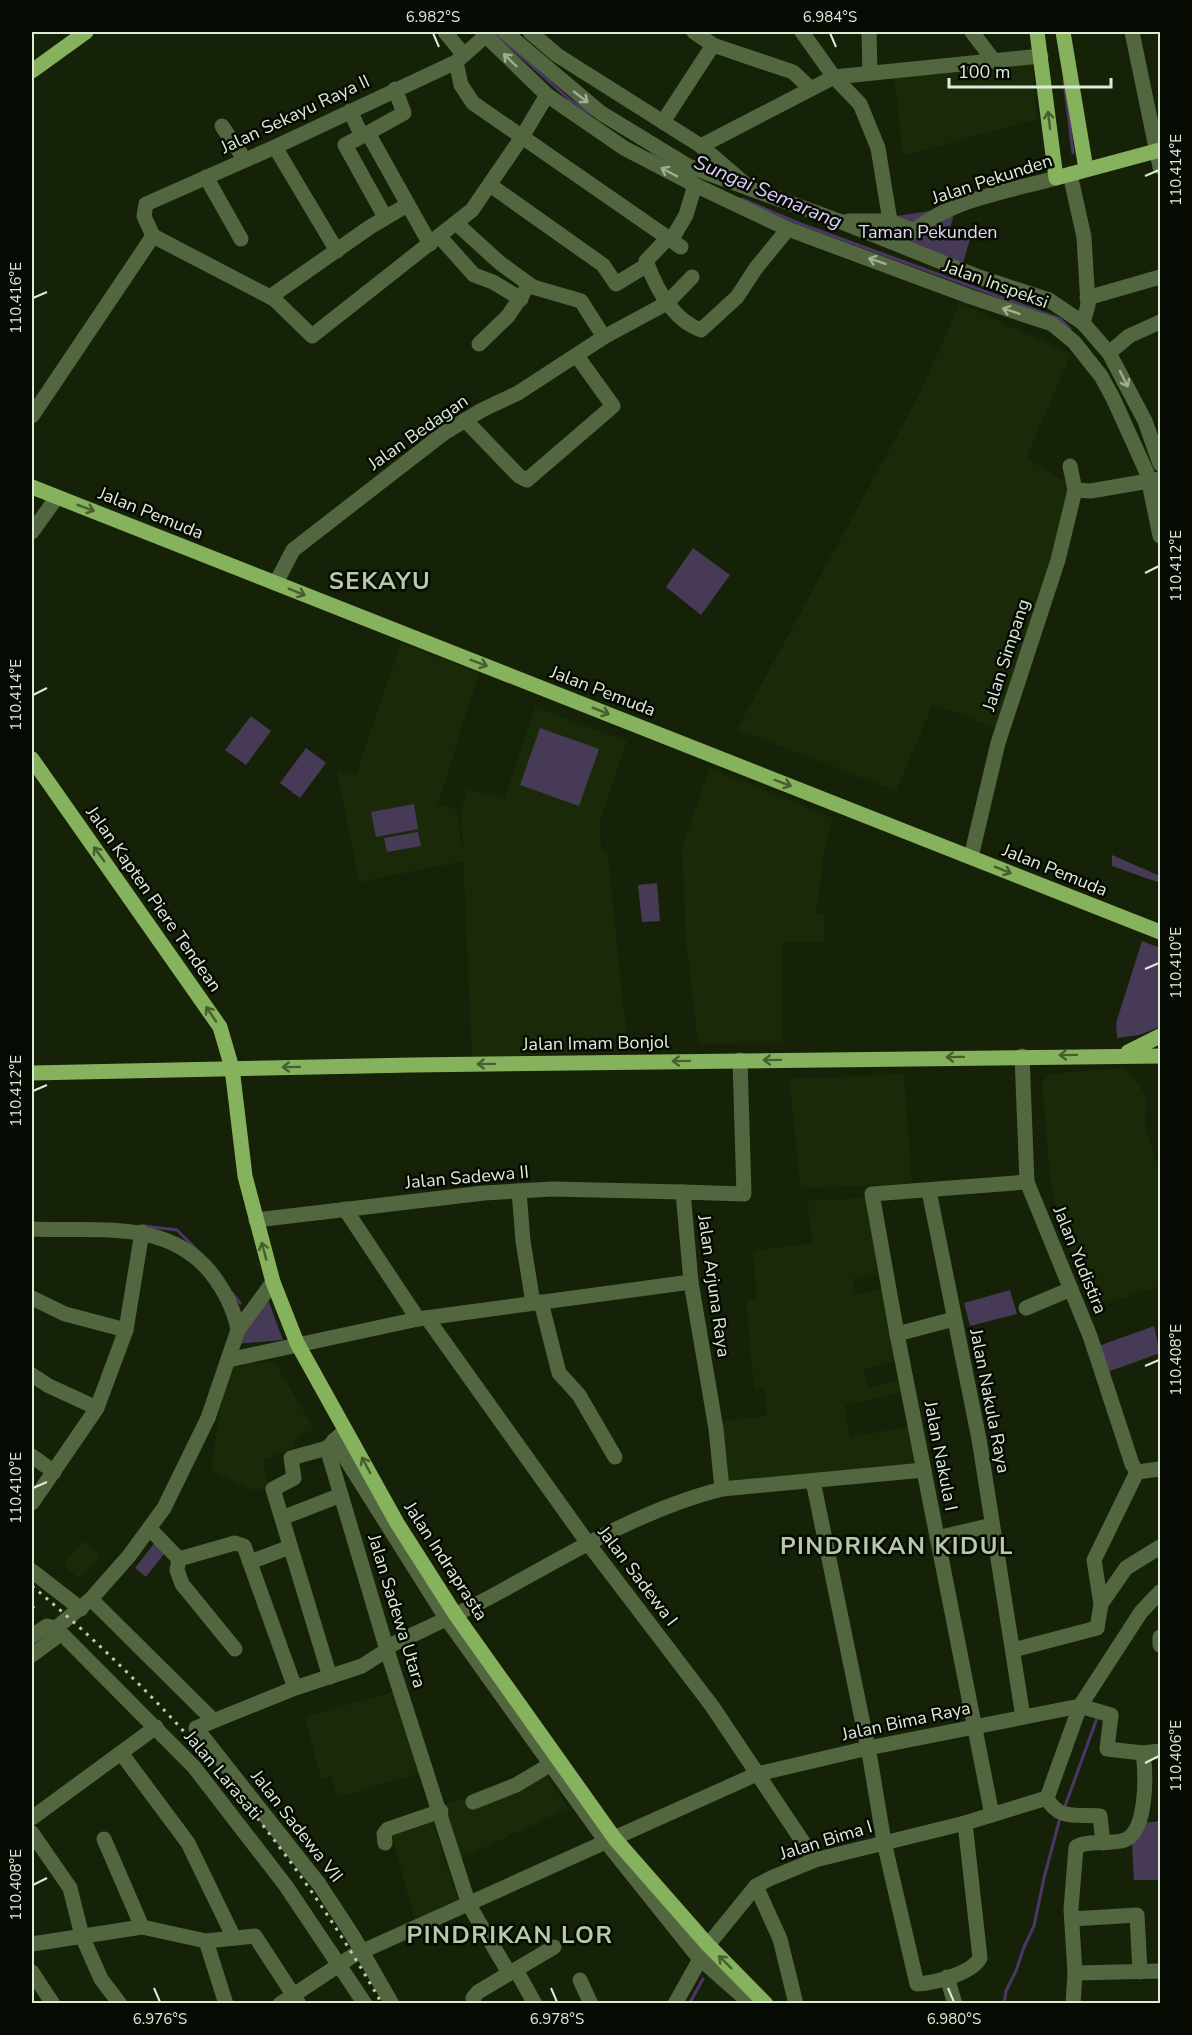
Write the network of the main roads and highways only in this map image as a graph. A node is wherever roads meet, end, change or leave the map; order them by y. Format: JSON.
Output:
{"nodes":[{"id":1,"x":1037,"y":32,"type":"edge"},
{"id":2,"x":1063,"y":32,"type":"edge"},
{"id":3,"x":76,"y":34,"type":"edge"},
{"id":4,"x":32,"y":71,"type":"edge"},
{"id":5,"x":1159,"y":150,"type":"edge"},
{"id":6,"x":1086,"y":169,"type":"junction"},
{"id":7,"x":32,"y":487,"type":"edge"},
{"id":8,"x":32,"y":759,"type":"edge"},
{"id":9,"x":1157,"y":932,"type":"edge"},
{"id":10,"x":1161,"y":1036,"type":"edge"},
{"id":11,"x":1123,"y":1054,"type":"junction"},
{"id":12,"x":1161,"y":1056,"type":"edge"},
{"id":13,"x":232,"y":1068,"type":"junction"},
{"id":14,"x":32,"y":1073,"type":"edge"},
{"id":15,"x":766,"y":2004,"type":"edge"}],
"edges":[{"from":6,"to":1,"type":"main road","name":"Jalan Pekunden","one_way":true},
{"from":2,"to":6,"type":"main road"},
{"from":3,"to":4,"type":"main road"},
{"from":5,"to":6,"type":"main road","name":"Jalan Pekunden"},
{"from":7,"to":9,"type":"main road","name":"Jalan Pemuda","one_way":true},
{"from":13,"to":8,"type":"main road","name":"Jalan Kapten Piere Tendean","one_way":true},
{"from":10,"to":11,"type":"main road"},
{"from":11,"to":12,"type":"main road","name":"Jalan Imam Bonjol"},
{"from":11,"to":13,"type":"main road","name":"Jalan Imam Bonjol","one_way":true},
{"from":13,"to":14,"type":"main road","name":"Jalan Imam Bonjol"},
{"from":15,"to":13,"type":"main road","name":"Jalan Indraprasta","one_way":true}]}
